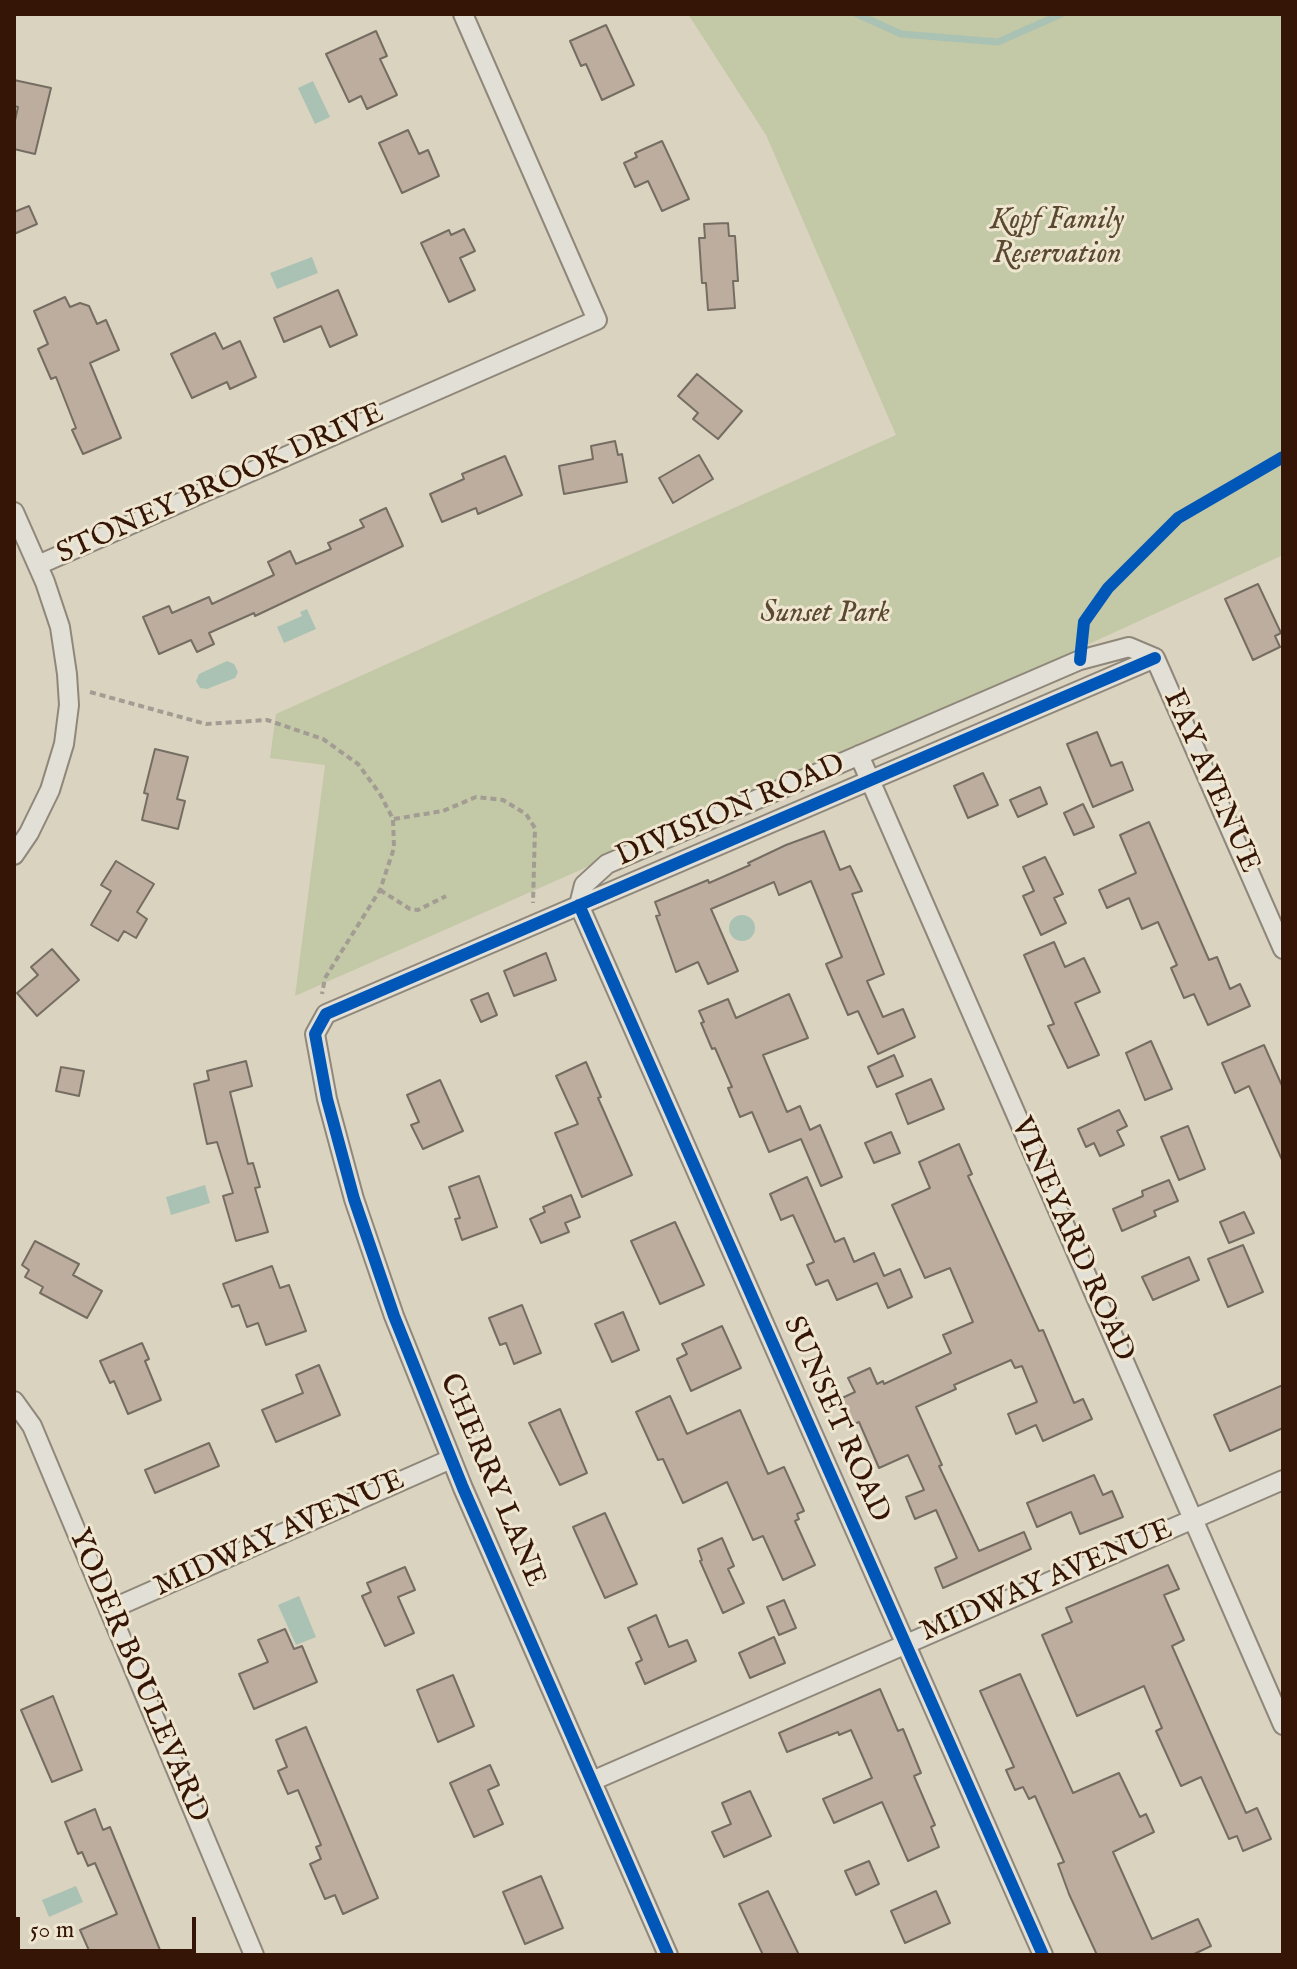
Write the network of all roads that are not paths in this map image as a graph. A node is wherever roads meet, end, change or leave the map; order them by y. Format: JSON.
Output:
{"nodes":[{"id":1,"x":463,"y":14,"type":"edge"},
{"id":2,"x":14,"y":512,"type":"edge"},
{"id":3,"x":38,"y":565,"type":"junction"},
{"id":4,"x":1155,"y":658,"type":"junction"},
{"id":5,"x":859,"y":755,"type":"junction"},
{"id":6,"x":870,"y":781,"type":"junction"},
{"id":7,"x":14,"y":855,"type":"edge"},
{"id":8,"x":579,"y":905,"type":"junction"},
{"id":9,"x":1283,"y":949,"type":"edge"},
{"id":10,"x":326,"y":1014,"type":"joint"},
{"id":11,"x":14,"y":1401,"type":"edge"},
{"id":12,"x":451,"y":1459,"type":"junction"},
{"id":13,"x":1283,"y":1480,"type":"edge"},
{"id":14,"x":1192,"y":1519,"type":"junction"},
{"id":15,"x":109,"y":1610,"type":"junction"},
{"id":16,"x":905,"y":1643,"type":"junction"},
{"id":17,"x":1283,"y":1725,"type":"edge"},
{"id":18,"x":592,"y":1781,"type":"junction"},
{"id":19,"x":254,"y":1955,"type":"edge"},
{"id":20,"x":668,"y":1955,"type":"edge"},
{"id":21,"x":1043,"y":1955,"type":"edge"}],
"edges":[{"from":1,"to":3,"type":"street","name":"STONEY BROOK DRIVE"},
{"from":2,"to":3,"type":"street"},
{"from":3,"to":7,"type":"street","name":"STONEY BROOK DRIVE"},
{"from":4,"to":5,"type":"street","name":"DIVISION ROAD"},
{"from":4,"to":6,"type":"street","name":"DIVISION ROAD"},
{"from":4,"to":9,"type":"street","name":"FAY AVENUE"},
{"from":5,"to":6,"type":"street","name":"VINEYARD ROAD"},
{"from":5,"to":8,"type":"street","name":"DIVISION ROAD"},
{"from":6,"to":8,"type":"street","name":"DIVISION ROAD"},
{"from":6,"to":14,"type":"street","name":"VINEYARD ROAD"},
{"from":8,"to":10,"type":"street","name":"DIVISION ROAD"},
{"from":8,"to":16,"type":"street","name":"SUNSET ROAD"},
{"from":10,"to":12,"type":"street","name":"CHERRY LANE"},
{"from":11,"to":15,"type":"street","name":"YODER BOULEVARD"},
{"from":12,"to":15,"type":"street","name":"MIDWAY AVENUE"},
{"from":12,"to":18,"type":"street","name":"CHERRY LANE"},
{"from":13,"to":14,"type":"street","name":"MIDWAY AVENUE"},
{"from":14,"to":16,"type":"street","name":"MIDWAY AVENUE"},
{"from":14,"to":17,"type":"street","name":"VINEYARD ROAD"},
{"from":15,"to":19,"type":"street","name":"YODER BOULEVARD"},
{"from":16,"to":18,"type":"street","name":"MIDWAY AVENUE"},
{"from":16,"to":21,"type":"street","name":"SUNSET ROAD"},
{"from":18,"to":20,"type":"street","name":"CHERRY LANE"}]}
